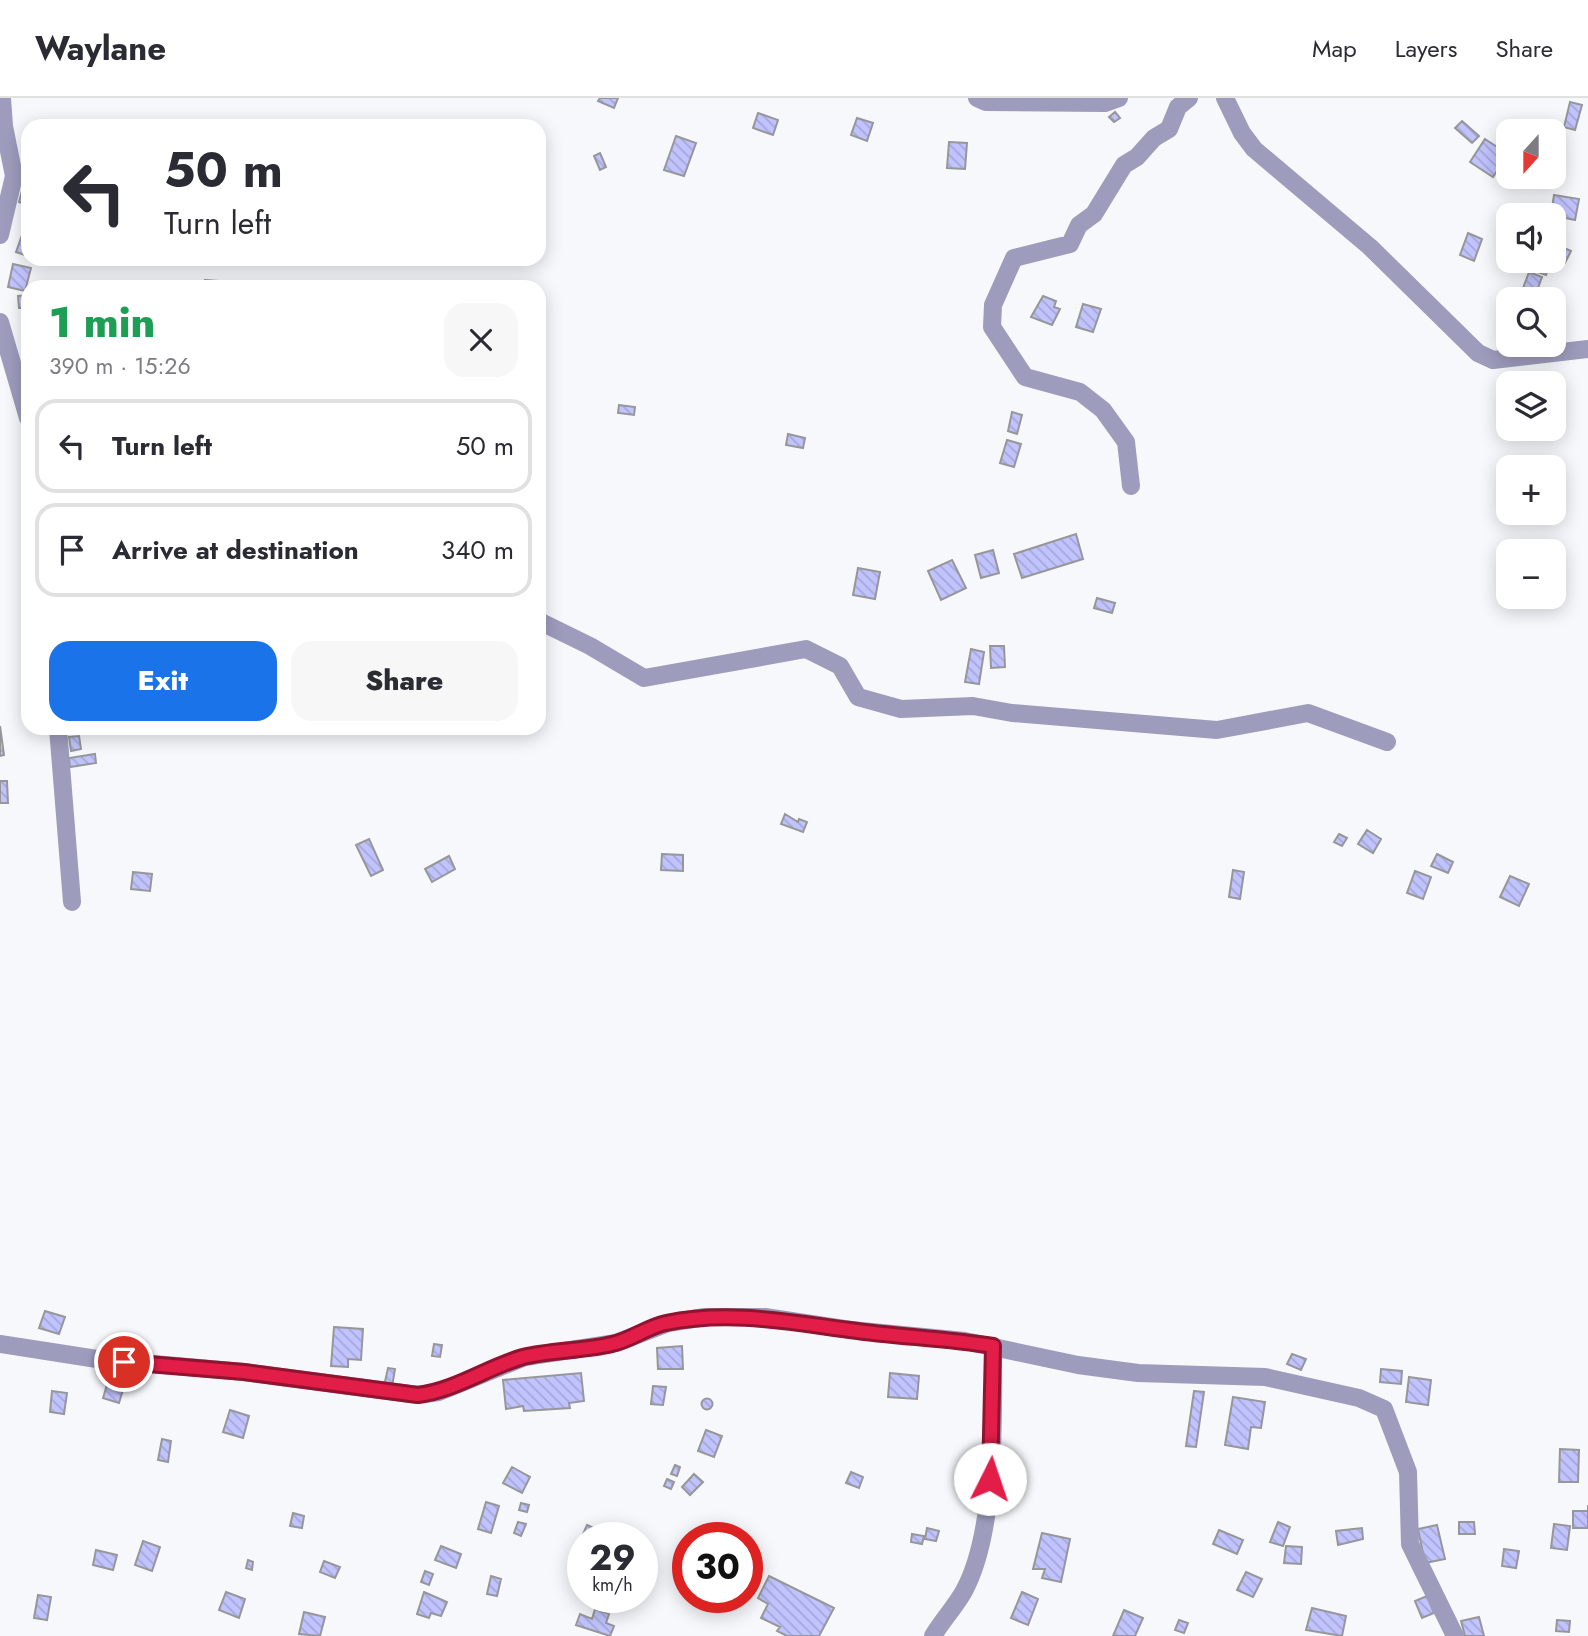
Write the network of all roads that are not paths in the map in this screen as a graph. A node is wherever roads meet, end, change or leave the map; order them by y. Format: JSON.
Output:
{"nodes":[{"id":1,"x":2,"y":98,"type":"edge"},
{"id":2,"x":977,"y":98,"type":"edge"},
{"id":3,"x":1119,"y":98,"type":"edge"},
{"id":4,"x":1225,"y":98,"type":"edge"},
{"id":5,"x":1185,"y":101,"type":"edge"},
{"id":6,"x":0,"y":235,"type":"edge"},
{"id":7,"x":0,"y":322,"type":"edge"},
{"id":8,"x":1588,"y":349,"type":"edge"},
{"id":9,"x":6,"y":370,"type":"edge"},
{"id":10,"x":21,"y":403,"type":"edge"},
{"id":11,"x":1130,"y":486,"type":"dead end"},
{"id":12,"x":546,"y":624,"type":"edge"},
{"id":13,"x":59,"y":735,"type":"edge"},
{"id":14,"x":1387,"y":742,"type":"dead end"},
{"id":15,"x":72,"y":902,"type":"dead end"},
{"id":16,"x":0,"y":1344,"type":"edge"},
{"id":17,"x":993,"y":1346,"type":"junction"},
{"id":18,"x":933,"y":1636,"type":"edge"},
{"id":19,"x":1455,"y":1636,"type":"edge"}],
"edges":[{"from":1,"to":6,"type":"street"},
{"from":2,"to":3,"type":"street"},
{"from":4,"to":8,"type":"street"},
{"from":5,"to":11,"type":"street"},
{"from":7,"to":9,"type":"street"},
{"from":9,"to":10,"type":"street"},
{"from":12,"to":14,"type":"street"},
{"from":13,"to":15,"type":"street"},
{"from":16,"to":17,"type":"street"},
{"from":17,"to":18,"type":"street"},
{"from":17,"to":19,"type":"street"}]}
